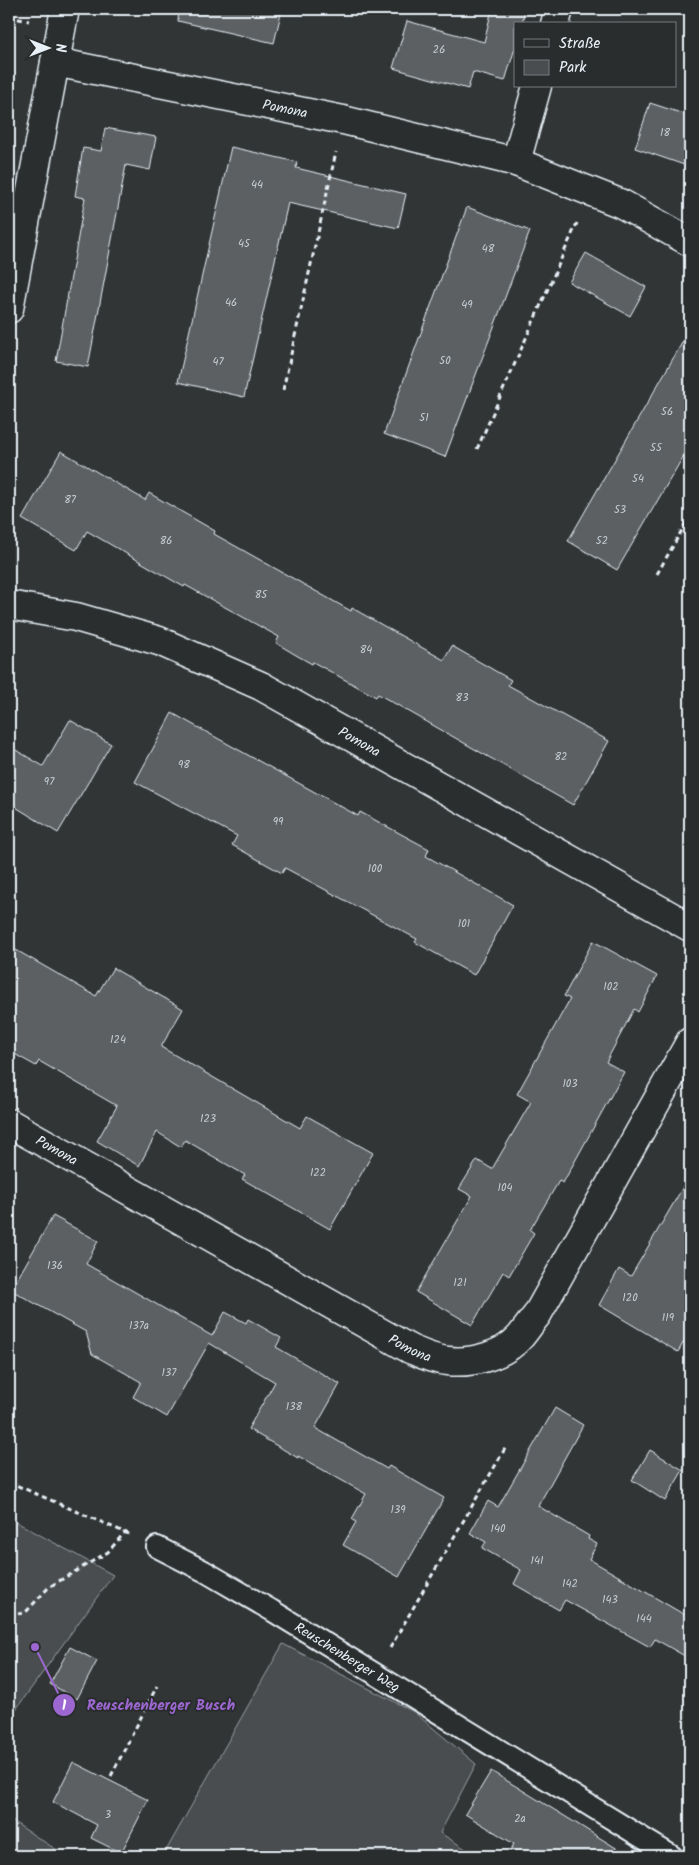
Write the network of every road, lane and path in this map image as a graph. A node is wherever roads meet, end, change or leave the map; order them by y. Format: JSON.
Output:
{"nodes":[{"id":1,"x":65,"y":9,"type":"edge"},
{"id":2,"x":559,"y":9,"type":"edge"},
{"id":3,"x":556,"y":22,"type":"edge"},
{"id":4,"x":55,"y":62,"type":"junction"},
{"id":5,"x":536,"y":88,"type":"edge"},
{"id":6,"x":343,"y":120,"type":"junction"},
{"id":7,"x":516,"y":162,"type":"junction"},
{"id":8,"x":590,"y":192,"type":"junction"},
{"id":9,"x":690,"y":242,"type":"edge"},
{"id":10,"x":9,"y":309,"type":"edge"},
{"id":11,"x":283,"y":390,"type":"dead end"},
{"id":12,"x":477,"y":449,"type":"dead end"},
{"id":13,"x":690,"y":516,"type":"edge"},
{"id":14,"x":657,"y":574,"type":"dead end"},
{"id":15,"x":9,"y":605,"type":"edge"},
{"id":16,"x":690,"y":927,"type":"edge"},
{"id":17,"x":690,"y":1042,"type":"edge"},
{"id":18,"x":9,"y":1123,"type":"edge"},
{"id":19,"x":506,"y":1447,"type":"dead end"},
{"id":20,"x":9,"y":1482,"type":"edge"},
{"id":21,"x":125,"y":1532,"type":"junction"},
{"id":22,"x":157,"y":1547,"type":"joint"},
{"id":23,"x":9,"y":1615,"type":"edge"},
{"id":24,"x":375,"y":1674,"type":"junction"},
{"id":25,"x":157,"y":1686,"type":"dead end"},
{"id":26,"x":111,"y":1776,"type":"dead end"},
{"id":27,"x":672,"y":1856,"type":"edge"}],
"edges":[{"from":1,"to":4,"type":"street"},
{"from":2,"to":3,"type":"street"},
{"from":4,"to":6,"type":"street","name":"Pomona"},
{"from":4,"to":10,"type":"street"},
{"from":5,"to":7,"type":"street"},
{"from":6,"to":7,"type":"street","name":"Pomona"},
{"from":6,"to":11,"type":"path"},
{"from":7,"to":8,"type":"street","name":"Pomona"},
{"from":8,"to":9,"type":"street","name":"Pomona"},
{"from":8,"to":12,"type":"path"},
{"from":13,"to":14,"type":"path"},
{"from":15,"to":16,"type":"street","name":"Pomona"},
{"from":17,"to":18,"type":"street","name":"Pomona"},
{"from":19,"to":24,"type":"path"},
{"from":20,"to":21,"type":"path"},
{"from":21,"to":22,"type":"path"},
{"from":21,"to":23,"type":"path"},
{"from":22,"to":24,"type":"lane","name":"Reuschenberger Weg"},
{"from":24,"to":27,"type":"lane","name":"Reuschenberger Weg"},
{"from":25,"to":26,"type":"path"}]}
